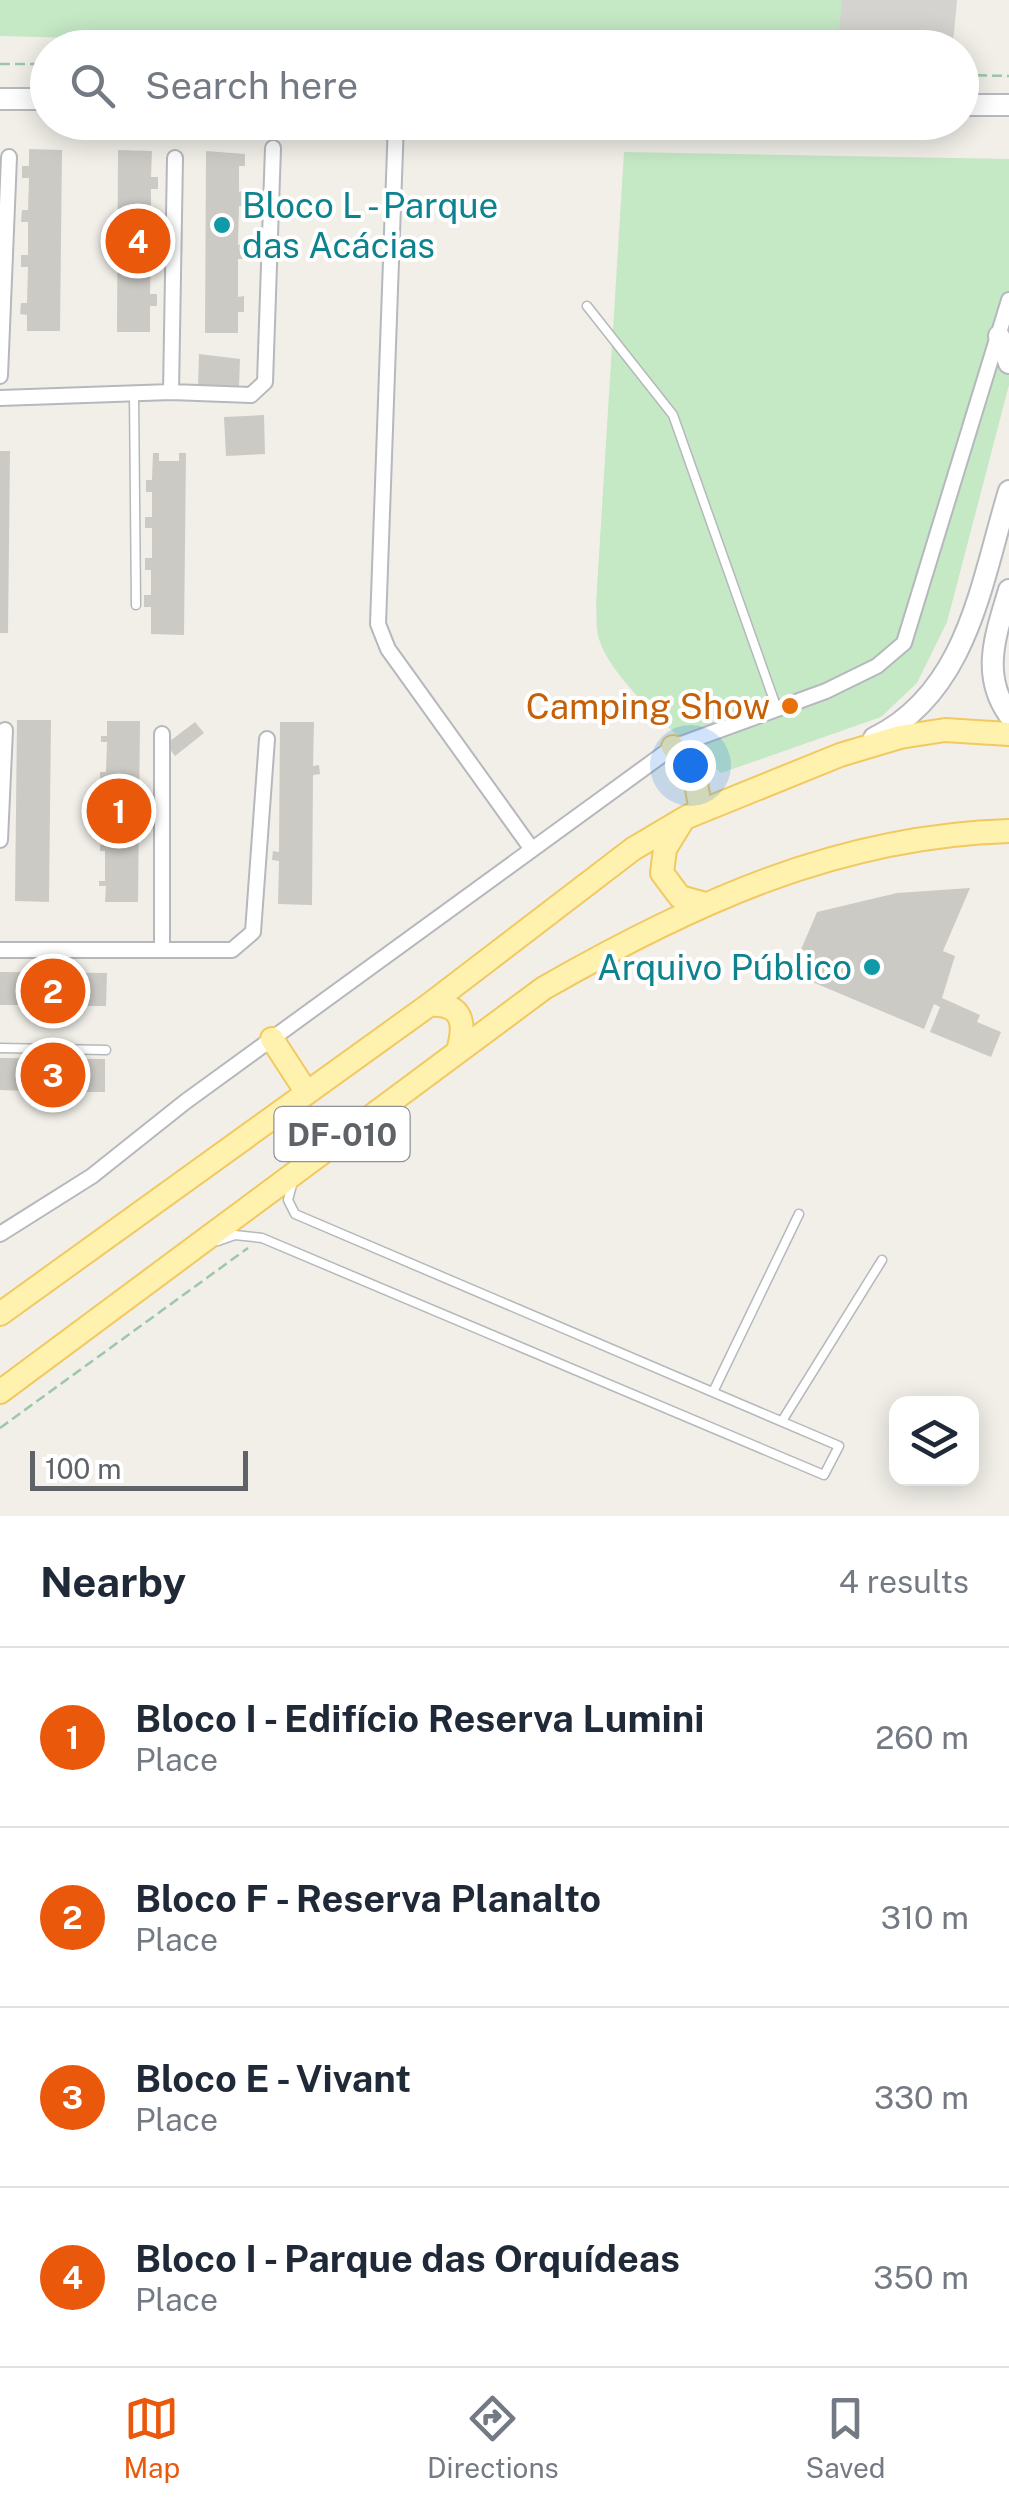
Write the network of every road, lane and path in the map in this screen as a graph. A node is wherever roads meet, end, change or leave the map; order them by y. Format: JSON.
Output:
{"nodes":[{"id":1,"x":0,"y":64,"type":"edge"},
{"id":2,"x":30,"y":64,"type":"edge"},
{"id":3,"x":979,"y":75,"type":"edge"},
{"id":4,"x":1009,"y":76,"type":"edge"},
{"id":5,"x":0,"y":99,"type":"edge"},
{"id":6,"x":30,"y":99,"type":"edge"},
{"id":7,"x":979,"y":105,"type":"edge"},
{"id":8,"x":1009,"y":105,"type":"edge"},
{"id":9,"x":395,"y":140,"type":"edge"},
{"id":10,"x":273,"y":148,"type":"dead end"},
{"id":11,"x":9,"y":156,"type":"dead end"},
{"id":12,"x":175,"y":158,"type":"dead end"},
{"id":13,"x":1009,"y":300,"type":"edge"},
{"id":14,"x":586,"y":306,"type":"dead end"},
{"id":15,"x":998,"y":336,"type":"junction"},
{"id":16,"x":1009,"y":363,"type":"edge"},
{"id":17,"x":0,"y":376,"type":"edge"},
{"id":18,"x":170,"y":392,"type":"junction"},
{"id":19,"x":134,"y":393,"type":"junction"},
{"id":20,"x":0,"y":398,"type":"edge"},
{"id":21,"x":1009,"y":491,"type":"edge"},
{"id":22,"x":1009,"y":590,"type":"edge"},
{"id":23,"x":136,"y":605,"type":"dead end"},
{"id":24,"x":776,"y":706,"type":"junction"},
{"id":25,"x":1009,"y":715,"type":"edge"},
{"id":26,"x":5,"y":730,"type":"dead end"},
{"id":27,"x":162,"y":734,"type":"dead end"},
{"id":28,"x":1009,"y":734,"type":"edge"},
{"id":29,"x":267,"y":739,"type":"dead end"},
{"id":30,"x":673,"y":748,"type":"junction"},
{"id":31,"x":840,"y":755,"type":"junction"},
{"id":32,"x":694,"y":814,"type":"junction"},
{"id":33,"x":1009,"y":831,"type":"edge"},
{"id":34,"x":0,"y":840,"type":"edge"},
{"id":35,"x":532,"y":848,"type":"junction"},
{"id":36,"x":702,"y":904,"type":"junction"},
{"id":37,"x":0,"y":950,"type":"edge"},
{"id":38,"x":162,"y":950,"type":"junction"},
{"id":39,"x":430,"y":1005,"type":"junction"},
{"id":40,"x":272,"y":1039,"type":"junction"},
{"id":41,"x":0,"y":1048,"type":"edge"},
{"id":42,"x":106,"y":1050,"type":"dead end"},
{"id":43,"x":458,"y":1051,"type":"junction"},
{"id":44,"x":307,"y":1093,"type":"junction"},
{"id":45,"x":297,"y":1167,"type":"junction"},
{"id":46,"x":799,"y":1214,"type":"dead end"},
{"id":47,"x":0,"y":1234,"type":"edge"},
{"id":48,"x":262,"y":1238,"type":"junction"},
{"id":49,"x":186,"y":1253,"type":"junction"},
{"id":50,"x":882,"y":1260,"type":"dead end"},
{"id":51,"x":0,"y":1314,"type":"edge"},
{"id":52,"x":0,"y":1392,"type":"edge"},
{"id":53,"x":713,"y":1392,"type":"junction"},
{"id":54,"x":782,"y":1421,"type":"junction"},
{"id":55,"x":0,"y":1428,"type":"edge"}],
"edges":[{"from":1,"to":2,"type":"path"},
{"from":3,"to":4,"type":"path"},
{"from":5,"to":6,"type":"main road"},
{"from":7,"to":8,"type":"main road"},
{"from":9,"to":35,"type":"street"},
{"from":10,"to":18,"type":"street"},
{"from":11,"to":17,"type":"street"},
{"from":12,"to":18,"type":"street"},
{"from":13,"to":15,"type":"street"},
{"from":14,"to":24,"type":"lane"},
{"from":15,"to":16,"type":"main road"},
{"from":15,"to":24,"type":"street"},
{"from":18,"to":19,"type":"street"},
{"from":19,"to":20,"type":"street"},
{"from":19,"to":23,"type":"lane"},
{"from":21,"to":31,"type":"main road"},
{"from":22,"to":25,"type":"main road"},
{"from":24,"to":30,"type":"street"},
{"from":26,"to":34,"type":"street"},
{"from":27,"to":38,"type":"street"},
{"from":28,"to":31,"type":"main road","number":"DF-010"},
{"from":29,"to":38,"type":"street"},
{"from":30,"to":32,"type":"main road"},
{"from":30,"to":35,"type":"street"},
{"from":31,"to":32,"type":"main road","number":"DF-010"},
{"from":32,"to":36,"type":"main road"},
{"from":32,"to":39,"type":"main road","number":"DF-010"},
{"from":33,"to":36,"type":"main road","number":"DF-010"},
{"from":35,"to":40,"type":"street"},
{"from":36,"to":43,"type":"main road","number":"DF-010"},
{"from":37,"to":38,"type":"street"},
{"from":39,"to":43,"type":"main road"},
{"from":39,"to":44,"type":"main road","number":"DF-010"},
{"from":40,"to":44,"type":"main road"},
{"from":40,"to":47,"type":"street"},
{"from":41,"to":42,"type":"lane"},
{"from":43,"to":45,"type":"main road","number":"DF-010"},
{"from":44,"to":51,"type":"main road","number":"DF-010"},
{"from":45,"to":49,"type":"main road","number":"DF-010"},
{"from":45,"to":53,"type":"lane"},
{"from":46,"to":53,"type":"lane"},
{"from":48,"to":49,"type":"lane"},
{"from":48,"to":54,"type":"lane"},
{"from":48,"to":55,"type":"path"},
{"from":49,"to":52,"type":"main road","number":"DF-010"},
{"from":50,"to":54,"type":"lane"},
{"from":53,"to":54,"type":"lane"}]}
